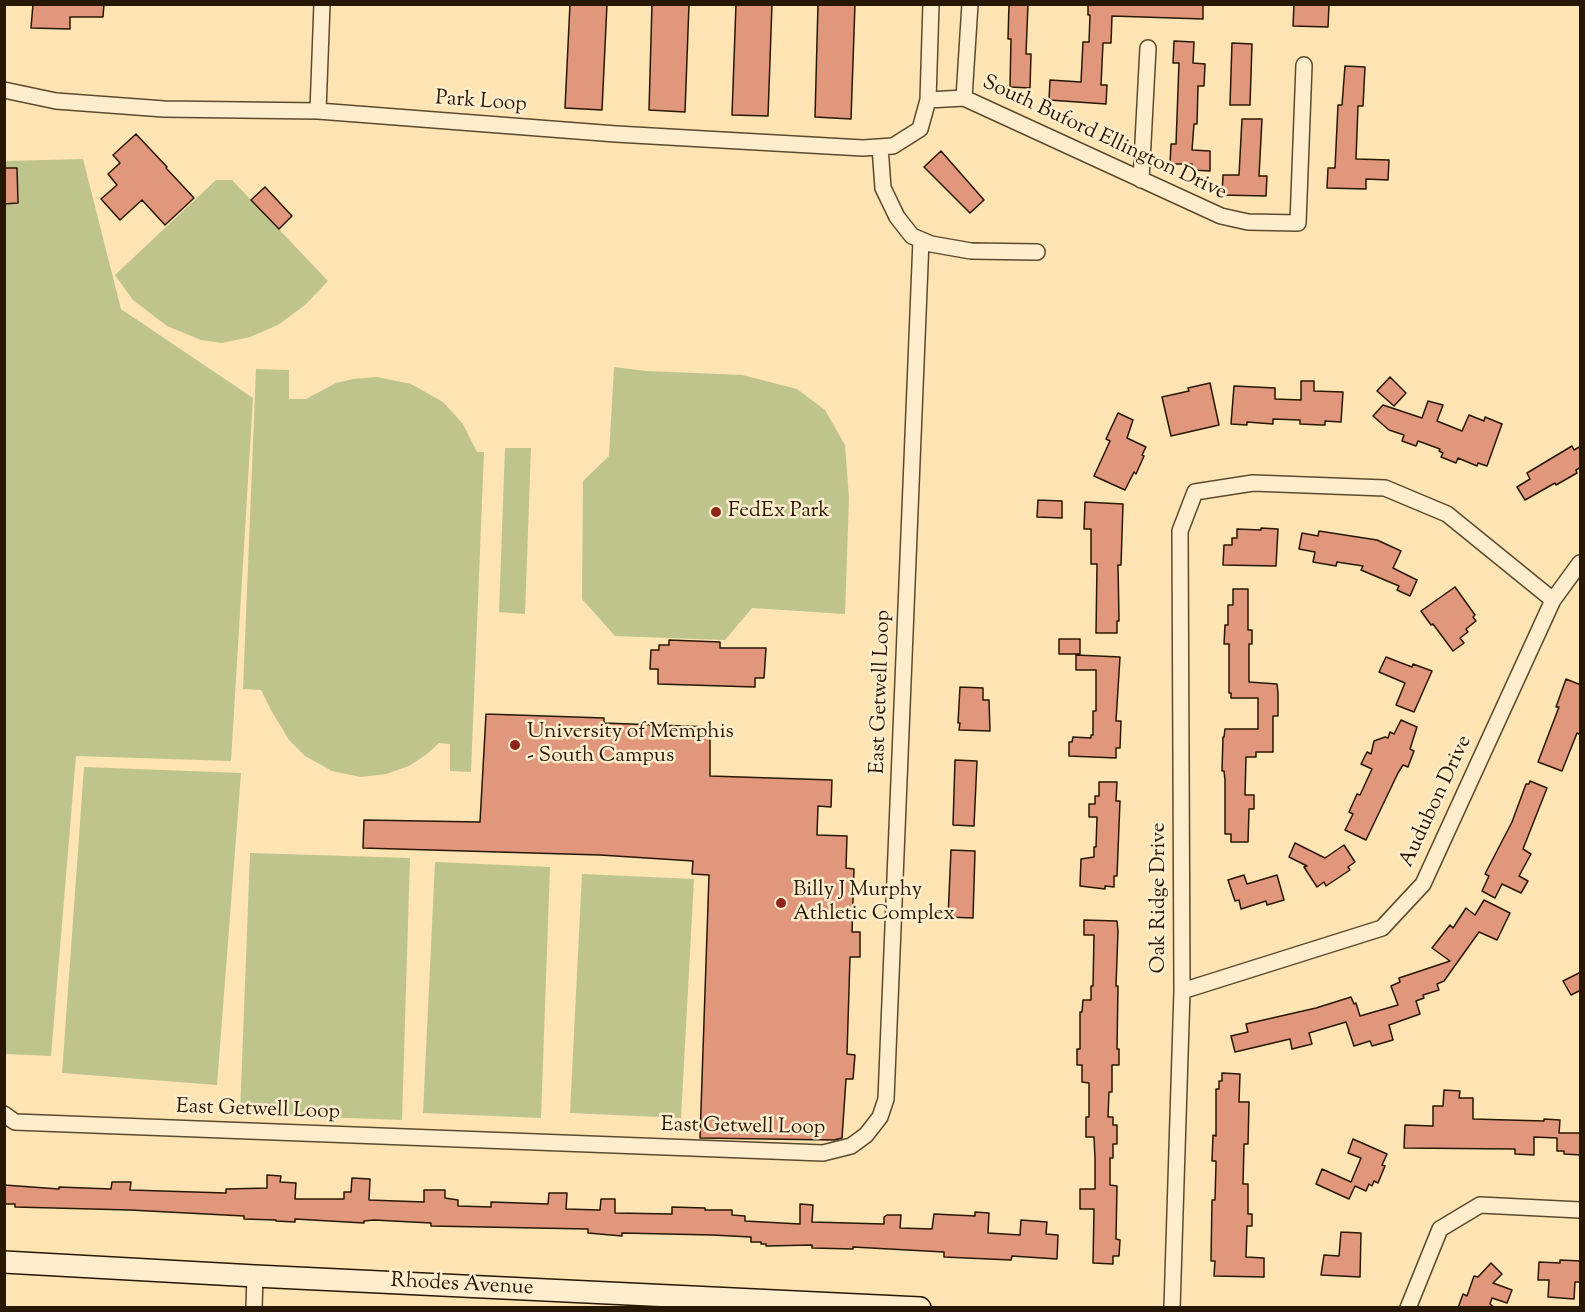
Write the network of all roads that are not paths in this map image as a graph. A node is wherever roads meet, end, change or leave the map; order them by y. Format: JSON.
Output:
{"nodes":[{"id":1,"x":322,"y":4,"type":"edge"},
{"id":2,"x":931,"y":4,"type":"edge"},
{"id":3,"x":970,"y":4,"type":"edge"},
{"id":4,"x":1148,"y":48,"type":"dead end"},
{"id":5,"x":1304,"y":65,"type":"dead end"},
{"id":6,"x":4,"y":90,"type":"edge"},
{"id":7,"x":964,"y":98,"type":"junction"},
{"id":8,"x":928,"y":100,"type":"junction"},
{"id":9,"x":318,"y":111,"type":"junction"},
{"id":10,"x":880,"y":147,"type":"junction"},
{"id":11,"x":1141,"y":180,"type":"junction"},
{"id":12,"x":921,"y":240,"type":"junction"},
{"id":13,"x":1037,"y":252,"type":"dead end"},
{"id":14,"x":1581,"y":563,"type":"edge"},
{"id":15,"x":1553,"y":600,"type":"junction"},
{"id":16,"x":1182,"y":991,"type":"junction"},
{"id":17,"x":4,"y":1113,"type":"edge"},
{"id":18,"x":1581,"y":1210,"type":"edge"},
{"id":19,"x":4,"y":1262,"type":"edge"},
{"id":20,"x":255,"y":1276,"type":"junction"},
{"id":21,"x":254,"y":1308,"type":"edge"},
{"id":22,"x":920,"y":1308,"type":"edge"},
{"id":23,"x":1172,"y":1308,"type":"edge"},
{"id":24,"x":1408,"y":1308,"type":"edge"}],
"edges":[{"from":1,"to":9,"type":"street"},
{"from":2,"to":8,"type":"street"},
{"from":3,"to":7,"type":"street"},
{"from":4,"to":11,"type":"street"},
{"from":5,"to":11,"type":"street","name":"South Buford Ellington Drive"},
{"from":6,"to":9,"type":"street","name":"Park Loop"},
{"from":7,"to":8,"type":"street","name":"South Buford Ellington Drive"},
{"from":7,"to":11,"type":"street","name":"South Buford Ellington Drive"},
{"from":8,"to":10,"type":"street","name":"Park Loop"},
{"from":9,"to":10,"type":"street","name":"Park Loop"},
{"from":10,"to":12,"type":"street"},
{"from":12,"to":13,"type":"street"},
{"from":12,"to":17,"type":"street","name":"East Getwell Loop"},
{"from":14,"to":15,"type":"street","name":"Audubon Drive"},
{"from":15,"to":16,"type":"street","name":"Audubon Drive"},
{"from":15,"to":16,"type":"street","name":"Oak Ridge Drive"},
{"from":16,"to":23,"type":"street","name":"Oak Ridge Drive"},
{"from":18,"to":24,"type":"street"},
{"from":19,"to":20,"type":"main road","name":"Rhodes Avenue"},
{"from":20,"to":21,"type":"street"},
{"from":20,"to":22,"type":"main road","name":"Rhodes Avenue"}]}
